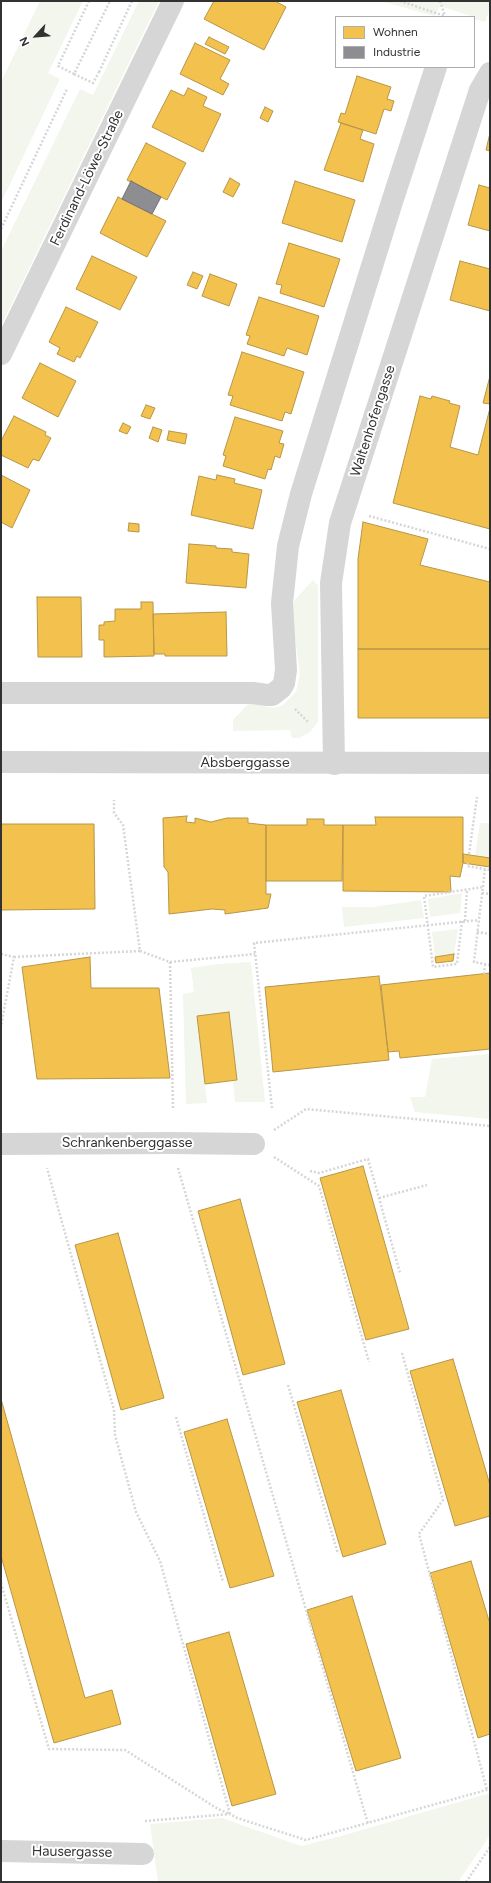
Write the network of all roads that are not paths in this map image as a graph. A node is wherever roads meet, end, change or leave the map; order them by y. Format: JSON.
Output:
{"nodes":[{"id":1,"x":173,"y":1,"type":"edge"},
{"id":2,"x":436,"y":68,"type":"edge"},
{"id":3,"x":485,"y":82,"type":"edge"},
{"id":4,"x":1,"y":354,"type":"edge"},
{"id":5,"x":1,"y":693,"type":"edge"},
{"id":6,"x":1,"y":762,"type":"edge"},
{"id":7,"x":490,"y":763,"type":"edge"},
{"id":8,"x":334,"y":764,"type":"junction"},
{"id":9,"x":1,"y":1144,"type":"edge"},
{"id":10,"x":254,"y":1144,"type":"road end"},
{"id":11,"x":1,"y":1851,"type":"edge"},
{"id":12,"x":143,"y":1854,"type":"dead end"}],
"edges":[{"from":1,"to":4,"type":"street","name":"Ferdinand-Löwe-Straße"},
{"from":2,"to":5,"type":"street"},
{"from":3,"to":8,"type":"street","name":"Waltenhofengasse"},
{"from":6,"to":8,"type":"street","name":"Absberggasse"},
{"from":7,"to":8,"type":"street","name":"Absberggasse"},
{"from":9,"to":10,"type":"street","name":"Schrankenberggasse"},
{"from":11,"to":12,"type":"street","name":"Hausergasse"}]}
